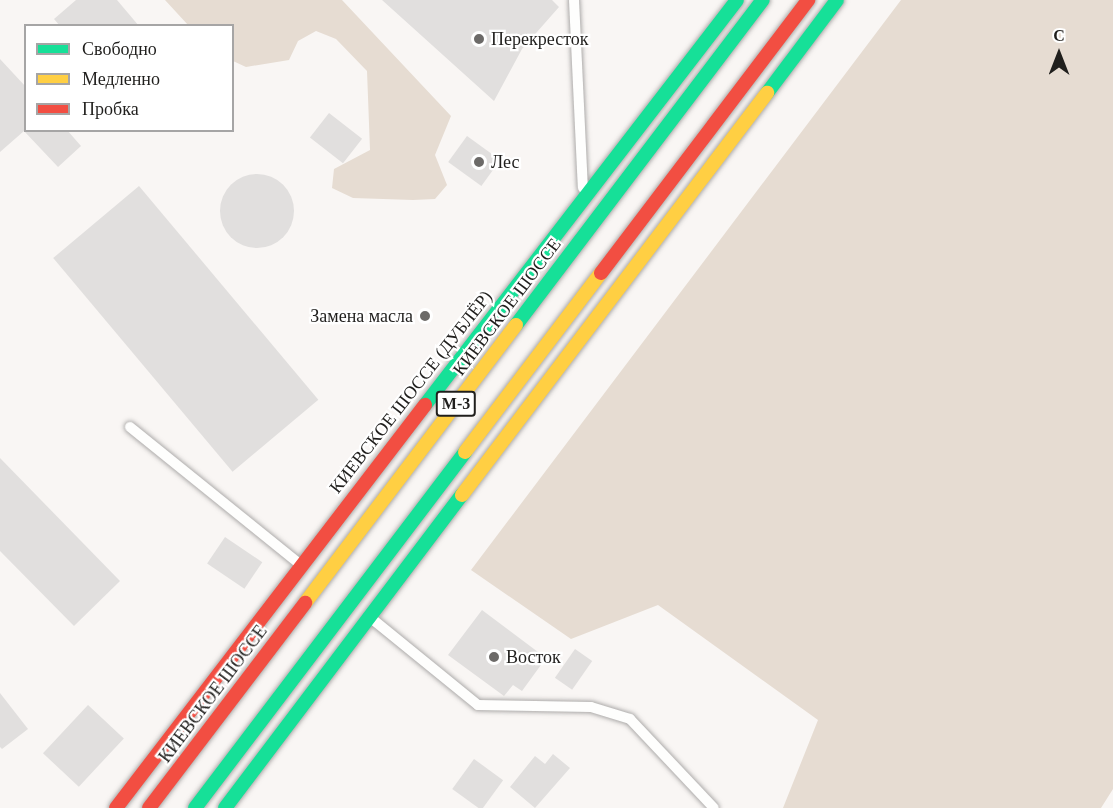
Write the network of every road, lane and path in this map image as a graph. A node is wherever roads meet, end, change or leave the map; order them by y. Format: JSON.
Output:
{"nodes":[{"id":1,"x":574,"y":0,"type":"edge"},
{"id":2,"x":738,"y":0,"type":"edge"},
{"id":3,"x":763,"y":0,"type":"edge"},
{"id":4,"x":808,"y":0,"type":"edge"},
{"id":5,"x":837,"y":0,"type":"edge"},
{"id":6,"x":582,"y":201,"type":"junction"},
{"id":7,"x":130,"y":427,"type":"dead end"},
{"id":8,"x":300,"y":565,"type":"junction"},
{"id":9,"x":369,"y":616,"type":"junction"},
{"id":10,"x":116,"y":808,"type":"edge"},
{"id":11,"x":149,"y":808,"type":"edge"},
{"id":12,"x":195,"y":808,"type":"edge"},
{"id":13,"x":225,"y":808,"type":"edge"},
{"id":14,"x":714,"y":808,"type":"edge"}],
"edges":[{"from":1,"to":6,"type":"lane"},
{"from":2,"to":6,"type":"main road","name":"КИЕВСКОЕ ШОССЕ (ДУБЛЁР)"},
{"from":3,"to":11,"type":"main road","name":"КИЕВСКОЕ ШОССЕ","number":"М-3"},
{"from":4,"to":12,"type":"main road","number":"М-3"},
{"from":5,"to":9,"type":"main road"},
{"from":6,"to":8,"type":"main road","name":"КИЕВСКОЕ ШОССЕ (ДУБЛЁР)"},
{"from":7,"to":8,"type":"lane"},
{"from":8,"to":10,"type":"main road","name":"КИЕВСКОЕ ШОССЕ (ДУБЛЁР)"},
{"from":9,"to":13,"type":"main road"},
{"from":9,"to":14,"type":"lane"}]}
